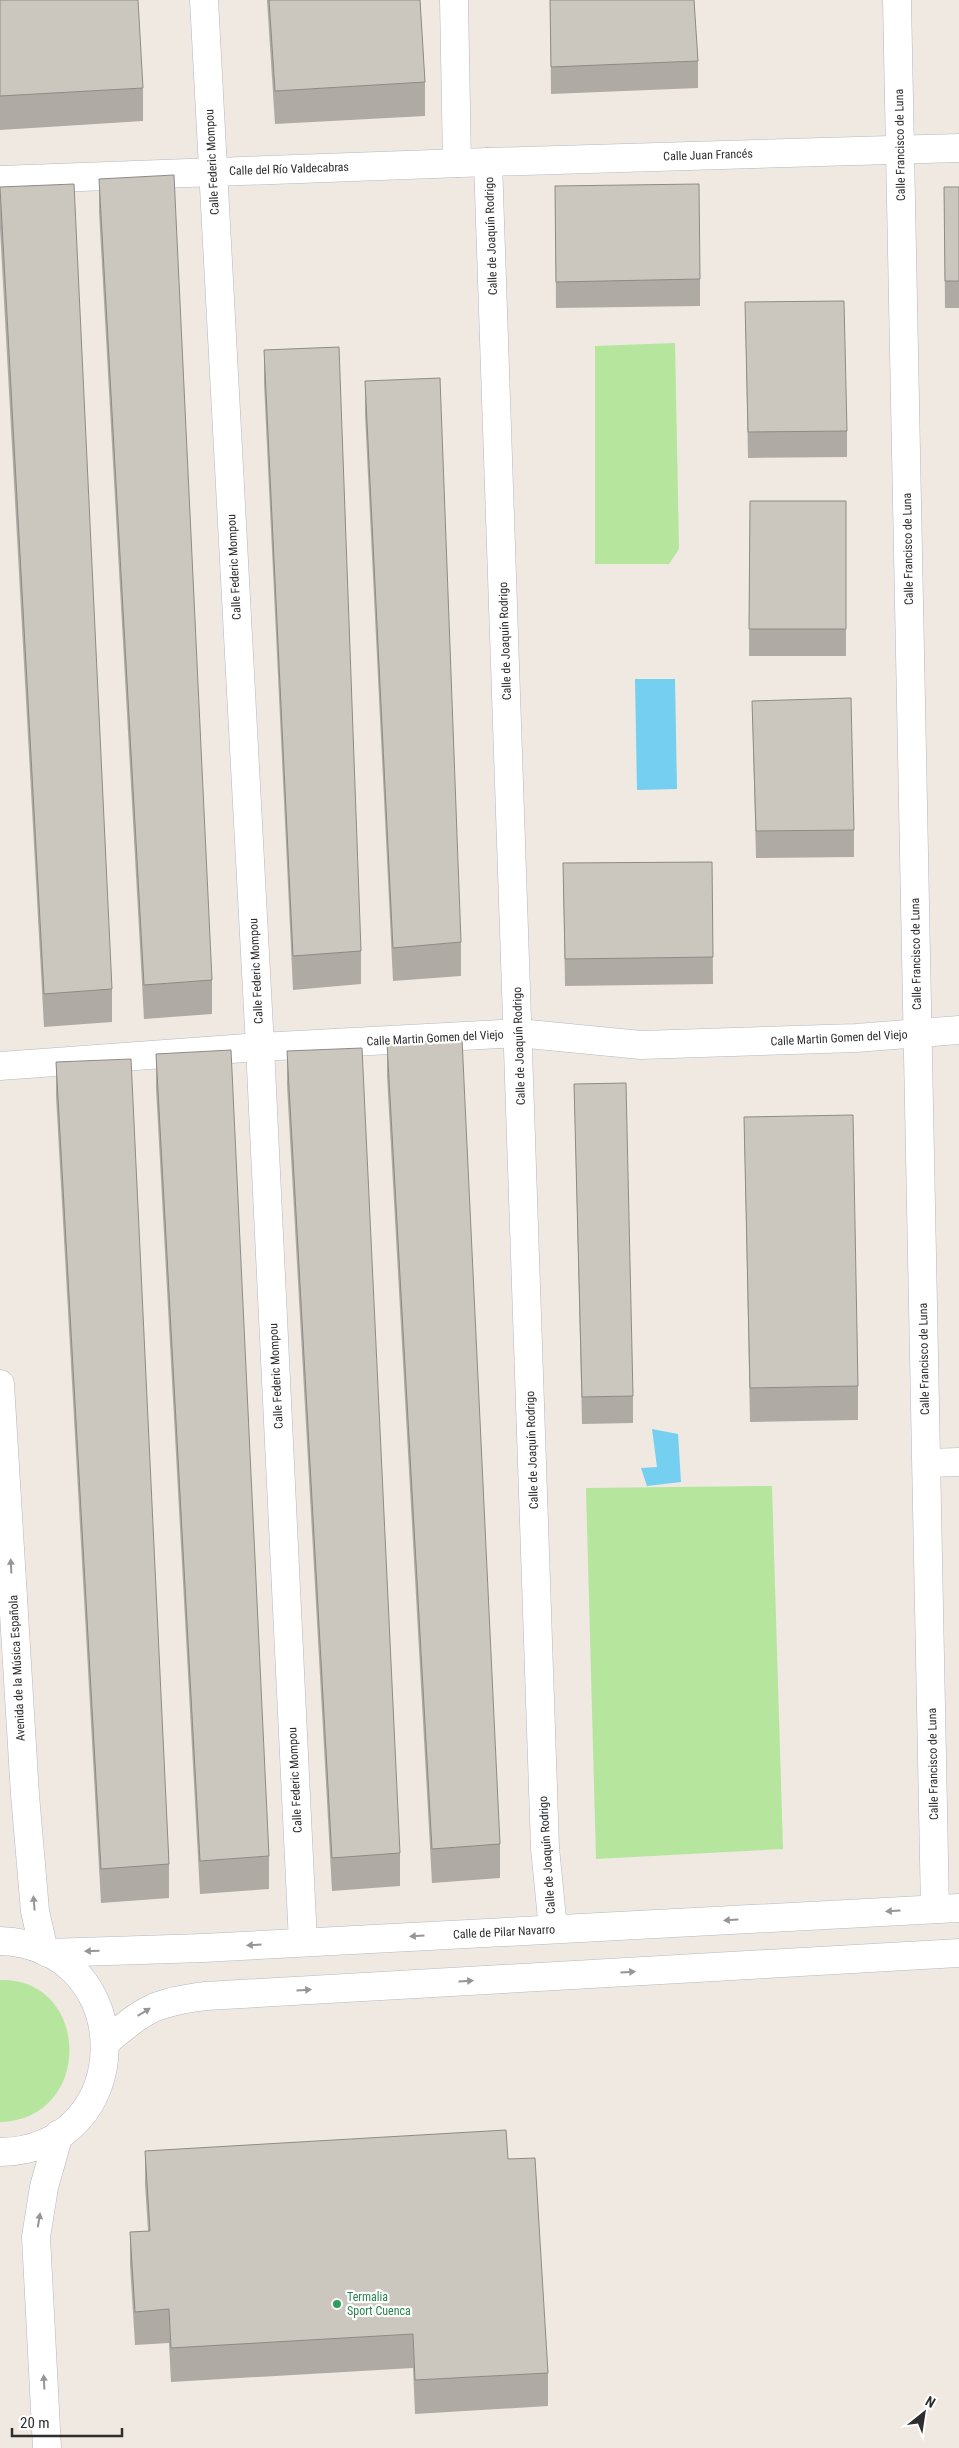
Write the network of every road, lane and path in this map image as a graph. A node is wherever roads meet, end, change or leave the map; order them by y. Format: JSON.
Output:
{"nodes":[{"id":1,"x":204,"y":0,"type":"edge"},
{"id":2,"x":454,"y":0,"type":"edge"},
{"id":3,"x":896,"y":0,"type":"edge"},
{"id":4,"x":959,"y":148,"type":"edge"},
{"id":5,"x":900,"y":150,"type":"junction"},
{"id":6,"x":488,"y":162,"type":"junction"},
{"id":7,"x":457,"y":163,"type":"junction"},
{"id":8,"x":213,"y":172,"type":"junction"},
{"id":9,"x":0,"y":180,"type":"edge"},
{"id":10,"x":959,"y":1030,"type":"edge"},
{"id":11,"x":518,"y":1033,"type":"junction"},
{"id":12,"x":918,"y":1034,"type":"junction"},
{"id":13,"x":260,"y":1047,"type":"junction"},
{"id":14,"x":0,"y":1066,"type":"edge"},
{"id":15,"x":0,"y":1384,"type":"edge"},
{"id":16,"x":959,"y":1462,"type":"edge"},
{"id":17,"x":926,"y":1463,"type":"junction"},
{"id":18,"x":947,"y":1908,"type":"edge"},
{"id":19,"x":553,"y":1929,"type":"junction"},
{"id":20,"x":0,"y":1941,"type":"edge"},
{"id":21,"x":303,"y":1942,"type":"junction"},
{"id":22,"x":46,"y":1952,"type":"junction"},
{"id":23,"x":959,"y":1953,"type":"edge"},
{"id":24,"x":106,"y":2042,"type":"junction"},
{"id":25,"x":59,"y":2134,"type":"junction"},
{"id":26,"x":0,"y":2152,"type":"edge"},
{"id":27,"x":48,"y":2448,"type":"edge"}],
"edges":[{"from":1,"to":8,"type":"street","name":"Calle Federic Mompou"},
{"from":2,"to":7,"type":"street"},
{"from":3,"to":5,"type":"street","name":"Calle Francisco de Luna"},
{"from":4,"to":5,"type":"street","name":"Calle Juan Francés"},
{"from":5,"to":6,"type":"street","name":"Calle Juan Francés"},
{"from":5,"to":12,"type":"street","name":"Calle Francisco de Luna"},
{"from":6,"to":7,"type":"street","name":"Calle Juan Francés"},
{"from":6,"to":11,"type":"street","name":"Calle de Joaquín Rodrigo"},
{"from":7,"to":8,"type":"street","name":"Calle del Río Valdecabras"},
{"from":8,"to":9,"type":"street","name":"Calle del Río Valdecabras"},
{"from":8,"to":13,"type":"street","name":"Calle Federic Mompou"},
{"from":10,"to":12,"type":"street","name":"Calle Martin Gomen del Viejo"},
{"from":11,"to":12,"type":"street","name":"Calle Martin Gomen del Viejo"},
{"from":11,"to":13,"type":"street","name":"Calle Martin Gomen del Viejo"},
{"from":11,"to":19,"type":"street","name":"Calle de Joaquín Rodrigo"},
{"from":12,"to":17,"type":"street","name":"Calle Francisco de Luna"},
{"from":13,"to":14,"type":"street","name":"Calle Martin Gomen del Viejo"},
{"from":13,"to":21,"type":"street","name":"Calle Federic Mompou"},
{"from":22,"to":15,"type":"street","name":"Avenida de la Música Española","one_way":true},
{"from":16,"to":17,"type":"street"},
{"from":17,"to":18,"type":"street","name":"Calle Francisco de Luna"},
{"from":18,"to":19,"type":"street","name":"Calle de Pilar Navarro","one_way":true},
{"from":19,"to":21,"type":"street","name":"Calle de Pilar Navarro","one_way":true},
{"from":20,"to":22,"type":"street"},
{"from":21,"to":22,"type":"street","name":"Calle de Pilar Navarro","one_way":true},
{"from":22,"to":24,"type":"street"},
{"from":24,"to":23,"type":"street","one_way":true},
{"from":24,"to":25,"type":"street"},
{"from":25,"to":26,"type":"street"},
{"from":27,"to":25,"type":"street","one_way":true}]}
